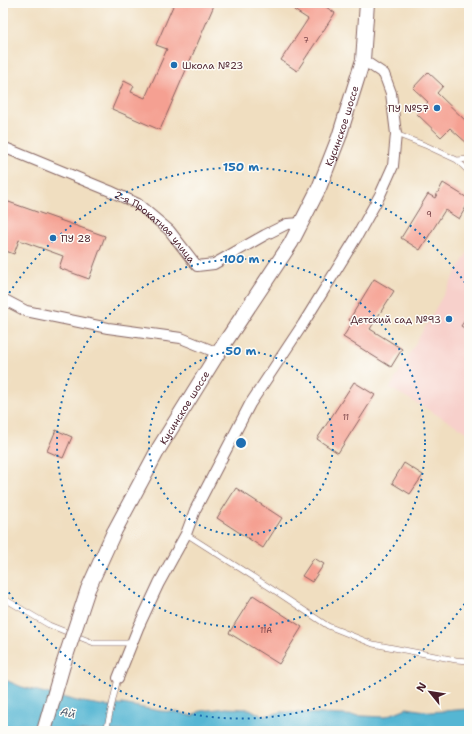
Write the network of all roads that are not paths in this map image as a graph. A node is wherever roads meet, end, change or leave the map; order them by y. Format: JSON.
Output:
{"nodes":[{"id":1,"x":367,"y":3,"type":"edge"},
{"id":2,"x":364,"y":60,"type":"junction"},
{"id":3,"x":396,"y":134,"type":"junction"},
{"id":4,"x":3,"y":147,"type":"edge"},
{"id":5,"x":469,"y":159,"type":"edge"},
{"id":6,"x":456,"y":160,"type":"junction"},
{"id":7,"x":469,"y":172,"type":"edge"},
{"id":8,"x":301,"y":223,"type":"junction"},
{"id":9,"x":3,"y":299,"type":"edge"},
{"id":10,"x":218,"y":353,"type":"junction"},
{"id":11,"x":186,"y":534,"type":"junction"},
{"id":12,"x":3,"y":598,"type":"edge"},
{"id":13,"x":132,"y":643,"type":"junction"},
{"id":14,"x":469,"y":661,"type":"edge"},
{"id":15,"x":118,"y":678,"type":"joint"},
{"id":16,"x":44,"y":731,"type":"edge"},
{"id":17,"x":106,"y":731,"type":"edge"}],
"edges":[{"from":1,"to":2,"type":"main road","name":"Кусинское шоссе"},
{"from":2,"to":3,"type":"street"},
{"from":2,"to":8,"type":"main road","name":"Кусинское шоссе"},
{"from":3,"to":6,"type":"lane"},
{"from":3,"to":11,"type":"street"},
{"from":4,"to":8,"type":"street","name":"2-я Прокатная улица"},
{"from":5,"to":6,"type":"lane"},
{"from":6,"to":7,"type":"lane"},
{"from":8,"to":10,"type":"main road","name":"Кусинское шоссе"},
{"from":9,"to":10,"type":"street"},
{"from":10,"to":16,"type":"main road","name":"Кусинское шоссе","bridge":true},
{"from":11,"to":13,"type":"street"},
{"from":11,"to":14,"type":"lane"},
{"from":12,"to":13,"type":"lane"},
{"from":13,"to":15,"type":"street"},
{"from":15,"to":17,"type":"lane"}]}
